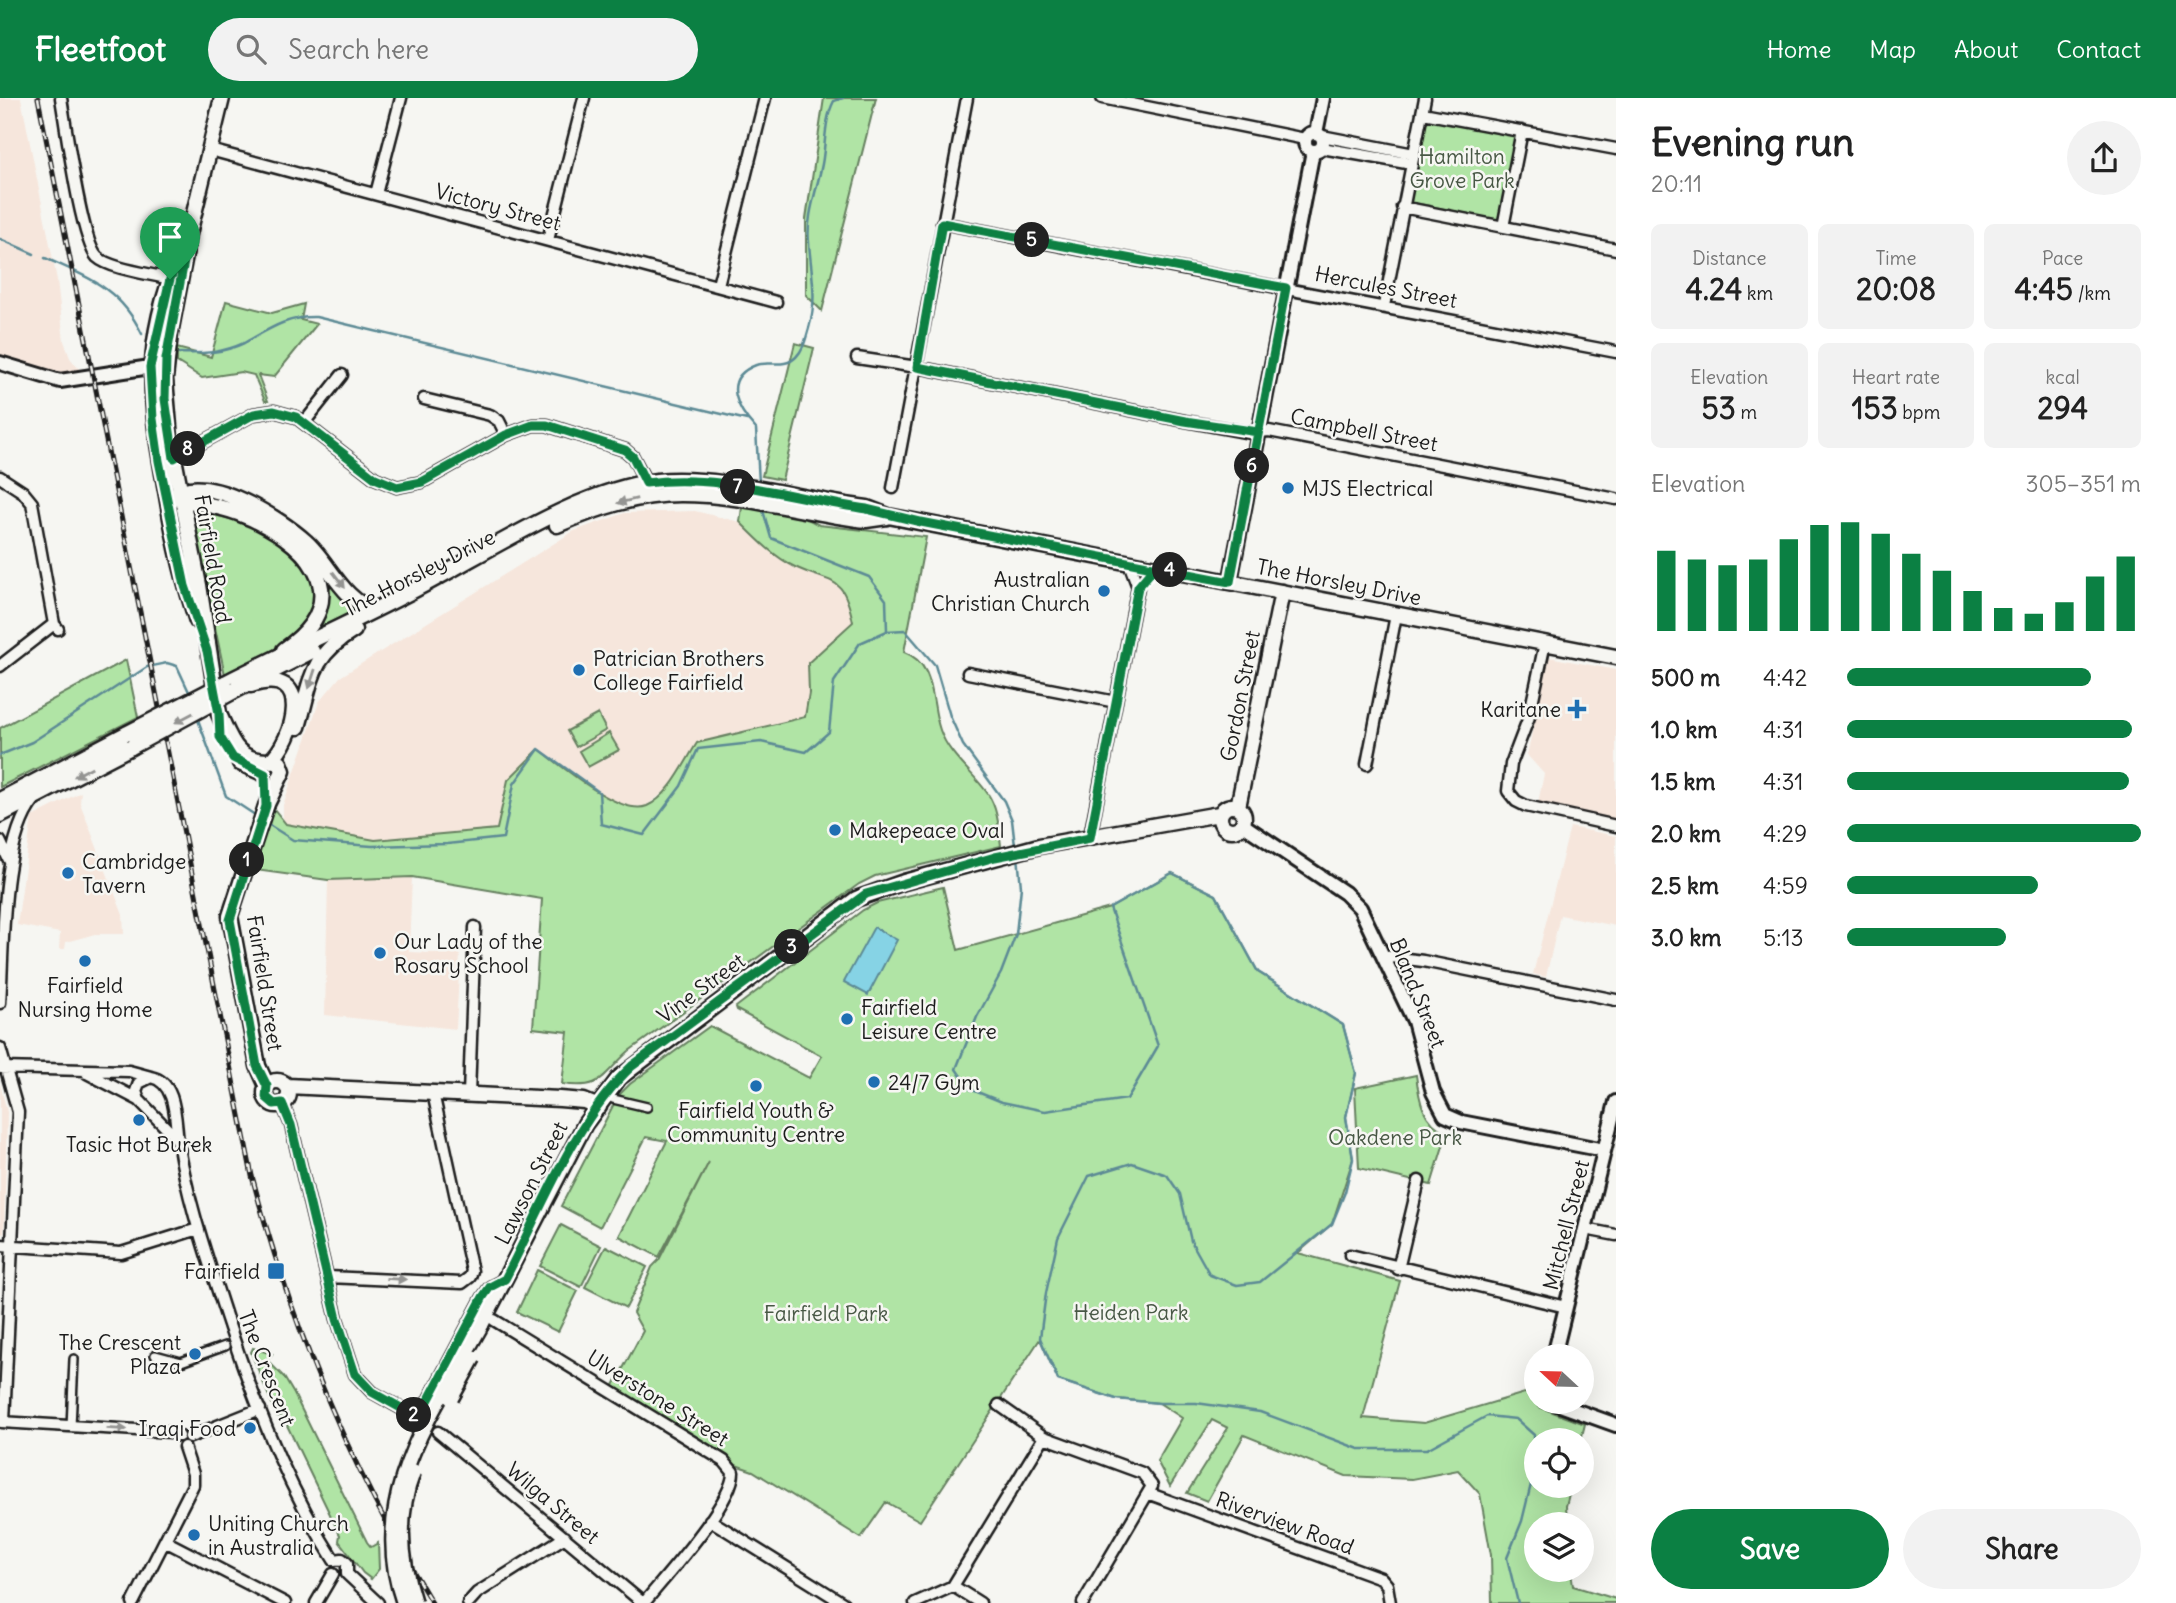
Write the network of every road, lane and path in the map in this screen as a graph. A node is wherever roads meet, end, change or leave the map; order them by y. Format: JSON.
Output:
{"nodes":[{"id":1,"x":61,"y":98,"type":"edge"},
{"id":2,"x":222,"y":98,"type":"edge"},
{"id":3,"x":401,"y":98,"type":"edge"},
{"id":4,"x":584,"y":98,"type":"edge"},
{"id":5,"x":765,"y":98,"type":"edge"},
{"id":6,"x":967,"y":98,"type":"edge"},
{"id":7,"x":1102,"y":98,"type":"edge"},
{"id":8,"x":1323,"y":98,"type":"edge"},
{"id":9,"x":1425,"y":98,"type":"edge"},
{"id":10,"x":1423,"y":113,"type":"junction"},
{"id":11,"x":1522,"y":131,"type":"junction"},
{"id":12,"x":1316,"y":142,"type":"junction"},
{"id":13,"x":1616,"y":149,"type":"edge"},
{"id":14,"x":210,"y":150,"type":"junction"},
{"id":15,"x":1413,"y":159,"type":"junction"},
{"id":16,"x":376,"y":194,"type":"junction"},
{"id":17,"x":1402,"y":207,"type":"junction"},
{"id":18,"x":942,"y":223,"type":"junction"},
{"id":19,"x":1503,"y":227,"type":"junction"},
{"id":20,"x":548,"y":240,"type":"junction"},
{"id":21,"x":1616,"y":249,"type":"edge"},
{"id":22,"x":176,"y":278,"type":"junction"},
{"id":23,"x":718,"y":285,"type":"junction"},
{"id":24,"x":1286,"y":288,"type":"junction"},
{"id":25,"x":776,"y":302,"type":"dead end"},
{"id":26,"x":1384,"y":306,"type":"junction"},
{"id":27,"x":1616,"y":352,"type":"edge"},
{"id":28,"x":857,"y":358,"type":"dead end"},
{"id":29,"x":0,"y":363,"type":"edge"},
{"id":30,"x":150,"y":367,"type":"junction"},
{"id":31,"x":917,"y":367,"type":"junction"},
{"id":32,"x":342,"y":375,"type":"dead end"},
{"id":33,"x":424,"y":399,"type":"dead end"},
{"id":34,"x":304,"y":422,"type":"junction"},
{"id":35,"x":1258,"y":432,"type":"junction"},
{"id":36,"x":506,"y":435,"type":"junction"},
{"id":37,"x":175,"y":462,"type":"junction"},
{"id":38,"x":0,"y":477,"type":"edge"},
{"id":39,"x":894,"y":488,"type":"dead end"},
{"id":40,"x":649,"y":489,"type":"junction"},
{"id":41,"x":212,"y":490,"type":"junction"},
{"id":42,"x":174,"y":496,"type":"junction"},
{"id":43,"x":1616,"y":499,"type":"edge"},
{"id":44,"x":237,"y":512,"type":"junction"},
{"id":45,"x":189,"y":536,"type":"junction"},
{"id":46,"x":1129,"y":563,"type":"junction"},
{"id":47,"x":1154,"y":568,"type":"junction"},
{"id":48,"x":1230,"y":582,"type":"junction"},
{"id":49,"x":1138,"y":587,"type":"junction"},
{"id":50,"x":1282,"y":592,"type":"junction"},
{"id":51,"x":375,"y":609,"type":"junction"},
{"id":52,"x":1396,"y":615,"type":"junction"},
{"id":53,"x":354,"y":629,"type":"junction"},
{"id":54,"x":1545,"y":643,"type":"junction"},
{"id":55,"x":207,"y":651,"type":"junction"},
{"id":56,"x":1616,"y":657,"type":"edge"},
{"id":57,"x":268,"y":661,"type":"junction"},
{"id":58,"x":0,"y":666,"type":"edge"},
{"id":59,"x":968,"y":673,"type":"dead end"},
{"id":60,"x":230,"y":686,"type":"junction"},
{"id":61,"x":1116,"y":702,"type":"junction"},
{"id":62,"x":219,"y":714,"type":"junction"},
{"id":63,"x":289,"y":725,"type":"junction"},
{"id":64,"x":226,"y":730,"type":"junction"},
{"id":65,"x":130,"y":740,"type":"junction"},
{"id":66,"x":1367,"y":764,"type":"dead end"},
{"id":67,"x":273,"y":769,"type":"junction"},
{"id":68,"x":36,"y":798,"type":"junction"},
{"id":69,"x":0,"y":800,"type":"edge"},
{"id":70,"x":1238,"y":807,"type":"junction"},
{"id":71,"x":1219,"y":814,"type":"junction"},
{"id":72,"x":0,"y":815,"type":"edge"},
{"id":73,"x":1242,"y":824,"type":"junction"},
{"id":74,"x":1616,"y":826,"type":"edge"},
{"id":75,"x":1090,"y":838,"type":"junction"},
{"id":76,"x":0,"y":841,"type":"edge"},
{"id":77,"x":9,"y":861,"type":"junction"},
{"id":78,"x":475,"y":927,"type":"dead end"},
{"id":79,"x":1384,"y":956,"type":"junction"},
{"id":80,"x":1616,"y":1000,"type":"edge"},
{"id":81,"x":0,"y":1003,"type":"edge"},
{"id":82,"x":0,"y":1048,"type":"edge"},
{"id":83,"x":3,"y":1068,"type":"edge"},
{"id":84,"x":83,"y":1072,"type":"junction"},
{"id":85,"x":151,"y":1077,"type":"junction"},
{"id":86,"x":267,"y":1086,"type":"junction"},
{"id":87,"x":286,"y":1086,"type":"junction"},
{"id":88,"x":166,"y":1089,"type":"junction"},
{"id":89,"x":433,"y":1093,"type":"junction"},
{"id":90,"x":469,"y":1095,"type":"junction"},
{"id":91,"x":613,"y":1099,"type":"dead end"},
{"id":92,"x":1616,"y":1102,"type":"edge"},
{"id":93,"x":143,"y":1103,"type":"junction"},
{"id":94,"x":282,"y":1103,"type":"junction"},
{"id":95,"x":599,"y":1107,"type":"junction"},
{"id":96,"x":647,"y":1107,"type":"dead end"},
{"id":97,"x":177,"y":1140,"type":"junction"},
{"id":98,"x":1604,"y":1150,"type":"junction"},
{"id":99,"x":1419,"y":1181,"type":"dead end"},
{"id":100,"x":198,"y":1228,"type":"junction"},
{"id":101,"x":1585,"y":1229,"type":"junction"},
{"id":102,"x":1616,"y":1235,"type":"edge"},
{"id":103,"x":0,"y":1245,"type":"edge"},
{"id":104,"x":14,"y":1246,"type":"junction"},
{"id":105,"x":1350,"y":1255,"type":"dead end"},
{"id":106,"x":1398,"y":1269,"type":"junction"},
{"id":107,"x":328,"y":1277,"type":"junction"},
{"id":108,"x":505,"y":1279,"type":"junction"},
{"id":109,"x":1566,"y":1307,"type":"junction"},
{"id":110,"x":488,"y":1324,"type":"junction"},
{"id":111,"x":1557,"y":1344,"type":"edge"},
{"id":112,"x":225,"y":1346,"type":"dead end"},
{"id":113,"x":155,"y":1355,"type":"dead end"},
{"id":114,"x":74,"y":1359,"type":"dead end"},
{"id":115,"x":999,"y":1405,"type":"dead end"},
{"id":116,"x":260,"y":1409,"type":"junction"},
{"id":117,"x":1585,"y":1414,"type":"edge"},
{"id":118,"x":2,"y":1422,"type":"edge"},
{"id":119,"x":1616,"y":1425,"type":"edge"},
{"id":120,"x":71,"y":1427,"type":"junction"},
{"id":121,"x":438,"y":1432,"type":"dead end"},
{"id":122,"x":1044,"y":1437,"type":"junction"},
{"id":123,"x":184,"y":1440,"type":"junction"},
{"id":124,"x":1150,"y":1494,"type":"junction"},
{"id":125,"x":710,"y":1520,"type":"junction"},
{"id":126,"x":565,"y":1537,"type":"junction"},
{"id":127,"x":165,"y":1541,"type":"junction"},
{"id":128,"x":334,"y":1560,"type":"junction"},
{"id":129,"x":333,"y":1574,"type":"junction"},
{"id":130,"x":347,"y":1574,"type":"junction"},
{"id":131,"x":953,"y":1586,"type":"junction"},
{"id":132,"x":132,"y":1603,"type":"edge"},
{"id":133,"x":285,"y":1603,"type":"edge"},
{"id":134,"x":316,"y":1603,"type":"edge"},
{"id":135,"x":378,"y":1603,"type":"edge"},
{"id":136,"x":404,"y":1603,"type":"edge"},
{"id":137,"x":414,"y":1603,"type":"edge"},
{"id":138,"x":468,"y":1603,"type":"edge"},
{"id":139,"x":644,"y":1603,"type":"edge"},
{"id":140,"x":843,"y":1603,"type":"edge"},
{"id":141,"x":915,"y":1603,"type":"edge"},
{"id":142,"x":981,"y":1603,"type":"edge"},
{"id":143,"x":1083,"y":1603,"type":"edge"},
{"id":144,"x":1391,"y":1603,"type":"edge"}],
"edges":[{"from":1,"to":22,"type":"street"},
{"from":2,"to":14,"type":"main road"},
{"from":3,"to":16,"type":"street"},
{"from":4,"to":20,"type":"street"},
{"from":5,"to":23,"type":"street"},
{"from":6,"to":18,"type":"street"},
{"from":7,"to":12,"type":"street"},
{"from":8,"to":12,"type":"street"},
{"from":9,"to":10,"type":"street"},
{"from":10,"to":11,"type":"street"},
{"from":10,"to":15,"type":"street"},
{"from":11,"to":13,"type":"street"},
{"from":11,"to":19,"type":"street"},
{"from":12,"to":15,"type":"street"},
{"from":12,"to":24,"type":"street"},
{"from":14,"to":16,"type":"street","name":"Victory Street"},
{"from":14,"to":22,"type":"main road","name":"Fairfield Road"},
{"from":15,"to":17,"type":"street"},
{"from":16,"to":20,"type":"street","name":"Victory Street"},
{"from":17,"to":19,"type":"street"},
{"from":17,"to":26,"type":"street"},
{"from":18,"to":24,"type":"street","name":"Hercules Street"},
{"from":18,"to":31,"type":"street"},
{"from":19,"to":21,"type":"street"},
{"from":20,"to":23,"type":"street","name":"Victory Street"},
{"from":22,"to":30,"type":"main road","name":"Fairfield Road"},
{"from":22,"to":37,"type":"main road","name":"Fairfield Road"},
{"from":23,"to":25,"type":"street","name":"Victory Street"},
{"from":24,"to":26,"type":"street","name":"Hercules Street"},
{"from":24,"to":35,"type":"street"},
{"from":26,"to":27,"type":"street","name":"Hercules Street"},
{"from":28,"to":31,"type":"street","name":"Campbell Street"},
{"from":29,"to":30,"type":"street"},
{"from":30,"to":42,"type":"main road","name":"Fairfield Road"},
{"from":31,"to":35,"type":"street","name":"Campbell Street"},
{"from":31,"to":39,"type":"street"},
{"from":32,"to":34,"type":"street"},
{"from":33,"to":36,"type":"street"},
{"from":34,"to":36,"type":"street"},
{"from":34,"to":37,"type":"street"},
{"from":35,"to":43,"type":"street","name":"Campbell Street"},
{"from":35,"to":48,"type":"street"},
{"from":36,"to":40,"type":"street"},
{"from":37,"to":41,"type":"main road"},
{"from":37,"to":42,"type":"main road","name":"Fairfield Road"},
{"from":38,"to":58,"type":"street"},
{"from":40,"to":46,"type":"main road","name":"The Horsley Drive"},
{"from":40,"to":51,"type":"main road","name":"The Horsley Drive"},
{"from":40,"to":53,"type":"main road","name":"The Horsley Drive","one_way":true},
{"from":41,"to":42,"type":"main road"},
{"from":41,"to":51,"type":"main road","one_way":true},
{"from":42,"to":44,"type":"main road"},
{"from":42,"to":45,"type":"main road","name":"Fairfield Road"},
{"from":42,"to":55,"type":"main road","name":"Fairfield Road"},
{"from":44,"to":45,"type":"main road"},
{"from":44,"to":57,"type":"main road"},
{"from":45,"to":55,"type":"main road","name":"Fairfield Road"},
{"from":46,"to":47,"type":"main road","name":"The Horsley Drive"},
{"from":46,"to":49,"type":"street"},
{"from":47,"to":48,"type":"main road","name":"The Horsley Drive"},
{"from":47,"to":49,"type":"street"},
{"from":48,"to":50,"type":"main road","name":"The Horsley Drive"},
{"from":49,"to":61,"type":"street"},
{"from":50,"to":52,"type":"main road","name":"The Horsley Drive"},
{"from":50,"to":70,"type":"main road","name":"Gordon Street"},
{"from":51,"to":57,"type":"main road","name":"The Horsley Drive"},
{"from":52,"to":54,"type":"main road","name":"The Horsley Drive"},
{"from":52,"to":66,"type":"street"},
{"from":53,"to":60,"type":"main road","name":"The Horsley Drive"},
{"from":53,"to":67,"type":"main road","one_way":true},
{"from":54,"to":56,"type":"main road","name":"The Horsley Drive"},
{"from":54,"to":74,"type":"street"},
{"from":55,"to":62,"type":"main road","name":"Fairfield Road"},
{"from":57,"to":60,"type":"main road"},
{"from":59,"to":61,"type":"street"},
{"from":60,"to":63,"type":"main road"},
{"from":60,"to":65,"type":"main road","name":"The Horsley Drive","bridge":true},
{"from":61,"to":75,"type":"street"},
{"from":62,"to":64,"type":"main road"},
{"from":62,"to":67,"type":"main road"},
{"from":63,"to":64,"type":"main road"},
{"from":63,"to":67,"type":"main road"},
{"from":64,"to":67,"type":"main road"},
{"from":65,"to":68,"type":"main road","name":"The Horsley Drive","one_way":true},
{"from":65,"to":69,"type":"main road","name":"The Horsley Drive"},
{"from":67,"to":86,"type":"main road","name":"Fairfield Street"},
{"from":68,"to":72,"type":"main road","name":"The Horsley Drive"},
{"from":68,"to":77,"type":"street"},
{"from":70,"to":71,"type":"main road"},
{"from":70,"to":73,"type":"main road"},
{"from":71,"to":73,"type":"main road"},
{"from":71,"to":75,"type":"main road","name":"Vine Street"},
{"from":73,"to":79,"type":"street","name":"Bland Street"},
{"from":75,"to":95,"type":"main road","name":"Vine Street"},
{"from":76,"to":77,"type":"street"},
{"from":77,"to":81,"type":"street"},
{"from":78,"to":90,"type":"street"},
{"from":79,"to":80,"type":"street"},
{"from":79,"to":98,"type":"street","name":"Bland Street"},
{"from":82,"to":83,"type":"street"},
{"from":83,"to":84,"type":"street"},
{"from":83,"to":104,"type":"street"},
{"from":84,"to":85,"type":"street"},
{"from":84,"to":93,"type":"street"},
{"from":85,"to":88,"type":"street"},
{"from":85,"to":93,"type":"street"},
{"from":86,"to":87,"type":"main road"},
{"from":86,"to":94,"type":"main road"},
{"from":87,"to":89,"type":"main road"},
{"from":87,"to":94,"type":"main road"},
{"from":88,"to":93,"type":"street"},
{"from":88,"to":97,"type":"street","name":"The Crescent"},
{"from":89,"to":90,"type":"main road"},
{"from":107,"to":89,"type":"street","one_way":true},
{"from":90,"to":95,"type":"main road"},
{"from":91,"to":96,"type":"street"},
{"from":92,"to":98,"type":"street","name":"Mitchell Street"},
{"from":93,"to":97,"type":"street"},
{"from":94,"to":107,"type":"street"},
{"from":95,"to":108,"type":"main road","name":"Lawson Street"},
{"from":95,"to":110,"type":"main road","name":"Lawson Street"},
{"from":97,"to":100,"type":"street","name":"The Crescent"},
{"from":98,"to":101,"type":"street","name":"Mitchell Street"},
{"from":99,"to":106,"type":"street"},
{"from":100,"to":104,"type":"street"},
{"from":100,"to":116,"type":"street","name":"The Crescent"},
{"from":101,"to":102,"type":"street"},
{"from":101,"to":109,"type":"street","name":"Mitchell Street"},
{"from":103,"to":104,"type":"street"},
{"from":104,"to":118,"type":"street"},
{"from":105,"to":106,"type":"street"},
{"from":106,"to":109,"type":"street"},
{"from":107,"to":108,"type":"street","name":"Lawson Street"},
{"from":108,"to":110,"type":"main road","name":"Lawson Street"},
{"from":109,"to":111,"type":"street","name":"Mitchell Street"},
{"from":110,"to":125,"type":"street","name":"Ulverstone Street"},
{"from":110,"to":136,"type":"main road","name":"Lawson Street","bridge":true},
{"from":110,"to":137,"type":"main road","name":"Lawson Street","bridge":true},
{"from":112,"to":113,"type":"street"},
{"from":114,"to":120,"type":"street"},
{"from":115,"to":122,"type":"street"},
{"from":116,"to":123,"type":"street"},
{"from":116,"to":128,"type":"street","name":"The Crescent"},
{"from":117,"to":119,"type":"street"},
{"from":118,"to":120,"type":"street"},
{"from":120,"to":123,"type":"street","one_way":true},
{"from":121,"to":126,"type":"street","name":"Wilga Street"},
{"from":122,"to":124,"type":"street"},
{"from":122,"to":131,"type":"street"},
{"from":123,"to":127,"type":"street"},
{"from":124,"to":143,"type":"street"},
{"from":124,"to":144,"type":"street","name":"Riverview Road"},
{"from":125,"to":139,"type":"street","name":"Ulverstone Street"},
{"from":125,"to":140,"type":"street"},
{"from":126,"to":138,"type":"street"},
{"from":126,"to":139,"type":"street","name":"Wilga Street"},
{"from":127,"to":132,"type":"street"},
{"from":127,"to":133,"type":"street"},
{"from":128,"to":129,"type":"street"},
{"from":128,"to":130,"type":"street"},
{"from":129,"to":130,"type":"street"},
{"from":129,"to":134,"type":"street"},
{"from":130,"to":135,"type":"street"},
{"from":131,"to":141,"type":"street"},
{"from":131,"to":142,"type":"street"}]}
